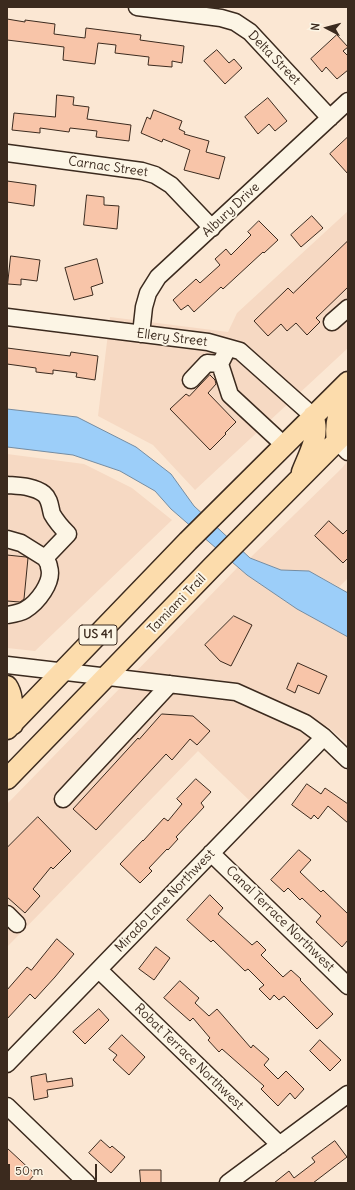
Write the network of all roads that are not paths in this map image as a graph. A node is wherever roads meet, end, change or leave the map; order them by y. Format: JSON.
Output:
{"nodes":[{"id":1,"x":137,"y":7,"type":"edge"},
{"id":2,"x":348,"y":101,"type":"edge"},
{"id":3,"x":330,"y":118,"type":"junction"},
{"id":4,"x":7,"y":153,"type":"edge"},
{"id":5,"x":212,"y":228,"type":"junction"},
{"id":6,"x":348,"y":308,"type":"edge"},
{"id":7,"x":7,"y":317,"type":"edge"},
{"id":8,"x":332,"y":322,"type":"dead end"},
{"id":9,"x":141,"y":334,"type":"junction"},
{"id":10,"x":228,"y":348,"type":"junction"},
{"id":11,"x":220,"y":364,"type":"junction"},
{"id":12,"x":191,"y":380,"type":"dead end"},
{"id":13,"x":348,"y":382,"type":"edge"},
{"id":14,"x":348,"y":395,"type":"edge"},
{"id":15,"x":313,"y":416,"type":"junction"},
{"id":16,"x":344,"y":441,"type":"edge"},
{"id":17,"x":284,"y":445,"type":"junction"},
{"id":18,"x":299,"y":479,"type":"junction"},
{"id":19,"x":7,"y":485,"type":"edge"},
{"id":20,"x":7,"y":539,"type":"edge"},
{"id":21,"x":45,"y":558,"type":"junction"},
{"id":22,"x":7,"y":615,"type":"edge"},
{"id":23,"x":7,"y":665,"type":"edge"},
{"id":24,"x":63,"y":671,"type":"junction"},
{"id":25,"x":107,"y":676,"type":"junction"},
{"id":26,"x":170,"y":684,"type":"junction"},
{"id":27,"x":7,"y":686,"type":"edge"},
{"id":28,"x":10,"y":726,"type":"edge"},
{"id":29,"x":324,"y":737,"type":"junction"},
{"id":30,"x":348,"y":760,"type":"edge"},
{"id":31,"x":7,"y":780,"type":"edge"},
{"id":32,"x":63,"y":798,"type":"dead end"},
{"id":33,"x":211,"y":853,"type":"junction"},
{"id":34,"x":99,"y":970,"type":"junction"},
{"id":35,"x":348,"y":986,"type":"edge"},
{"id":36,"x":7,"y":1064,"type":"edge"},
{"id":37,"x":348,"y":1094,"type":"edge"},
{"id":38,"x":7,"y":1106,"type":"edge"},
{"id":39,"x":280,"y":1145,"type":"junction"},
{"id":40,"x":87,"y":1183,"type":"edge"},
{"id":41,"x":228,"y":1183,"type":"edge"}],
"edges":[{"from":1,"to":3,"type":"street","name":"Delta Street"},
{"from":2,"to":3,"type":"street","name":"Albury Drive"},
{"from":3,"to":5,"type":"street","name":"Albury Drive"},
{"from":4,"to":5,"type":"street","name":"Carnac Street"},
{"from":5,"to":9,"type":"street","name":"Albury Drive"},
{"from":6,"to":8,"type":"street"},
{"from":7,"to":9,"type":"street","name":"Ellery Street"},
{"from":9,"to":10,"type":"street","name":"Ellery Street"},
{"from":10,"to":11,"type":"street"},
{"from":10,"to":15,"type":"street","name":"Ellery Street"},
{"from":11,"to":12,"type":"street"},
{"from":11,"to":17,"type":"street"},
{"from":13,"to":15,"type":"main road","number":"US 41"},
{"from":14,"to":16,"type":"main road"},
{"from":15,"to":17,"type":"main road","number":"US 41"},
{"from":15,"to":18,"type":"main road"},
{"from":16,"to":18,"type":"main road","name":"Tamiami Trail","number":"US 41"},
{"from":17,"to":24,"type":"main road","number":"US 41"},
{"from":18,"to":25,"type":"main road","name":"Tamiami Trail","number":"US 41"},
{"from":19,"to":21,"type":"street"},
{"from":20,"to":21,"type":"street"},
{"from":21,"to":22,"type":"street"},
{"from":23,"to":24,"type":"street"},
{"from":24,"to":25,"type":"street"},
{"from":24,"to":28,"type":"main road","number":"US 41"},
{"from":25,"to":26,"type":"street"},
{"from":25,"to":31,"type":"main road","name":"Tamiami Trail","number":"US 41"},
{"from":26,"to":29,"type":"street"},
{"from":26,"to":32,"type":"street"},
{"from":27,"to":28,"type":"main road"},
{"from":29,"to":30,"type":"street"},
{"from":29,"to":33,"type":"street","name":"Mirado Lane Northwest"},
{"from":33,"to":34,"type":"street","name":"Mirado Lane Northwest"},
{"from":33,"to":35,"type":"street","name":"Canal Terrace Northwest"},
{"from":34,"to":36,"type":"street","name":"Mirado Lane Northwest"},
{"from":34,"to":39,"type":"street","name":"Robat Terrace Northwest"},
{"from":37,"to":39,"type":"street"},
{"from":38,"to":40,"type":"street"},
{"from":39,"to":41,"type":"street"}]}
